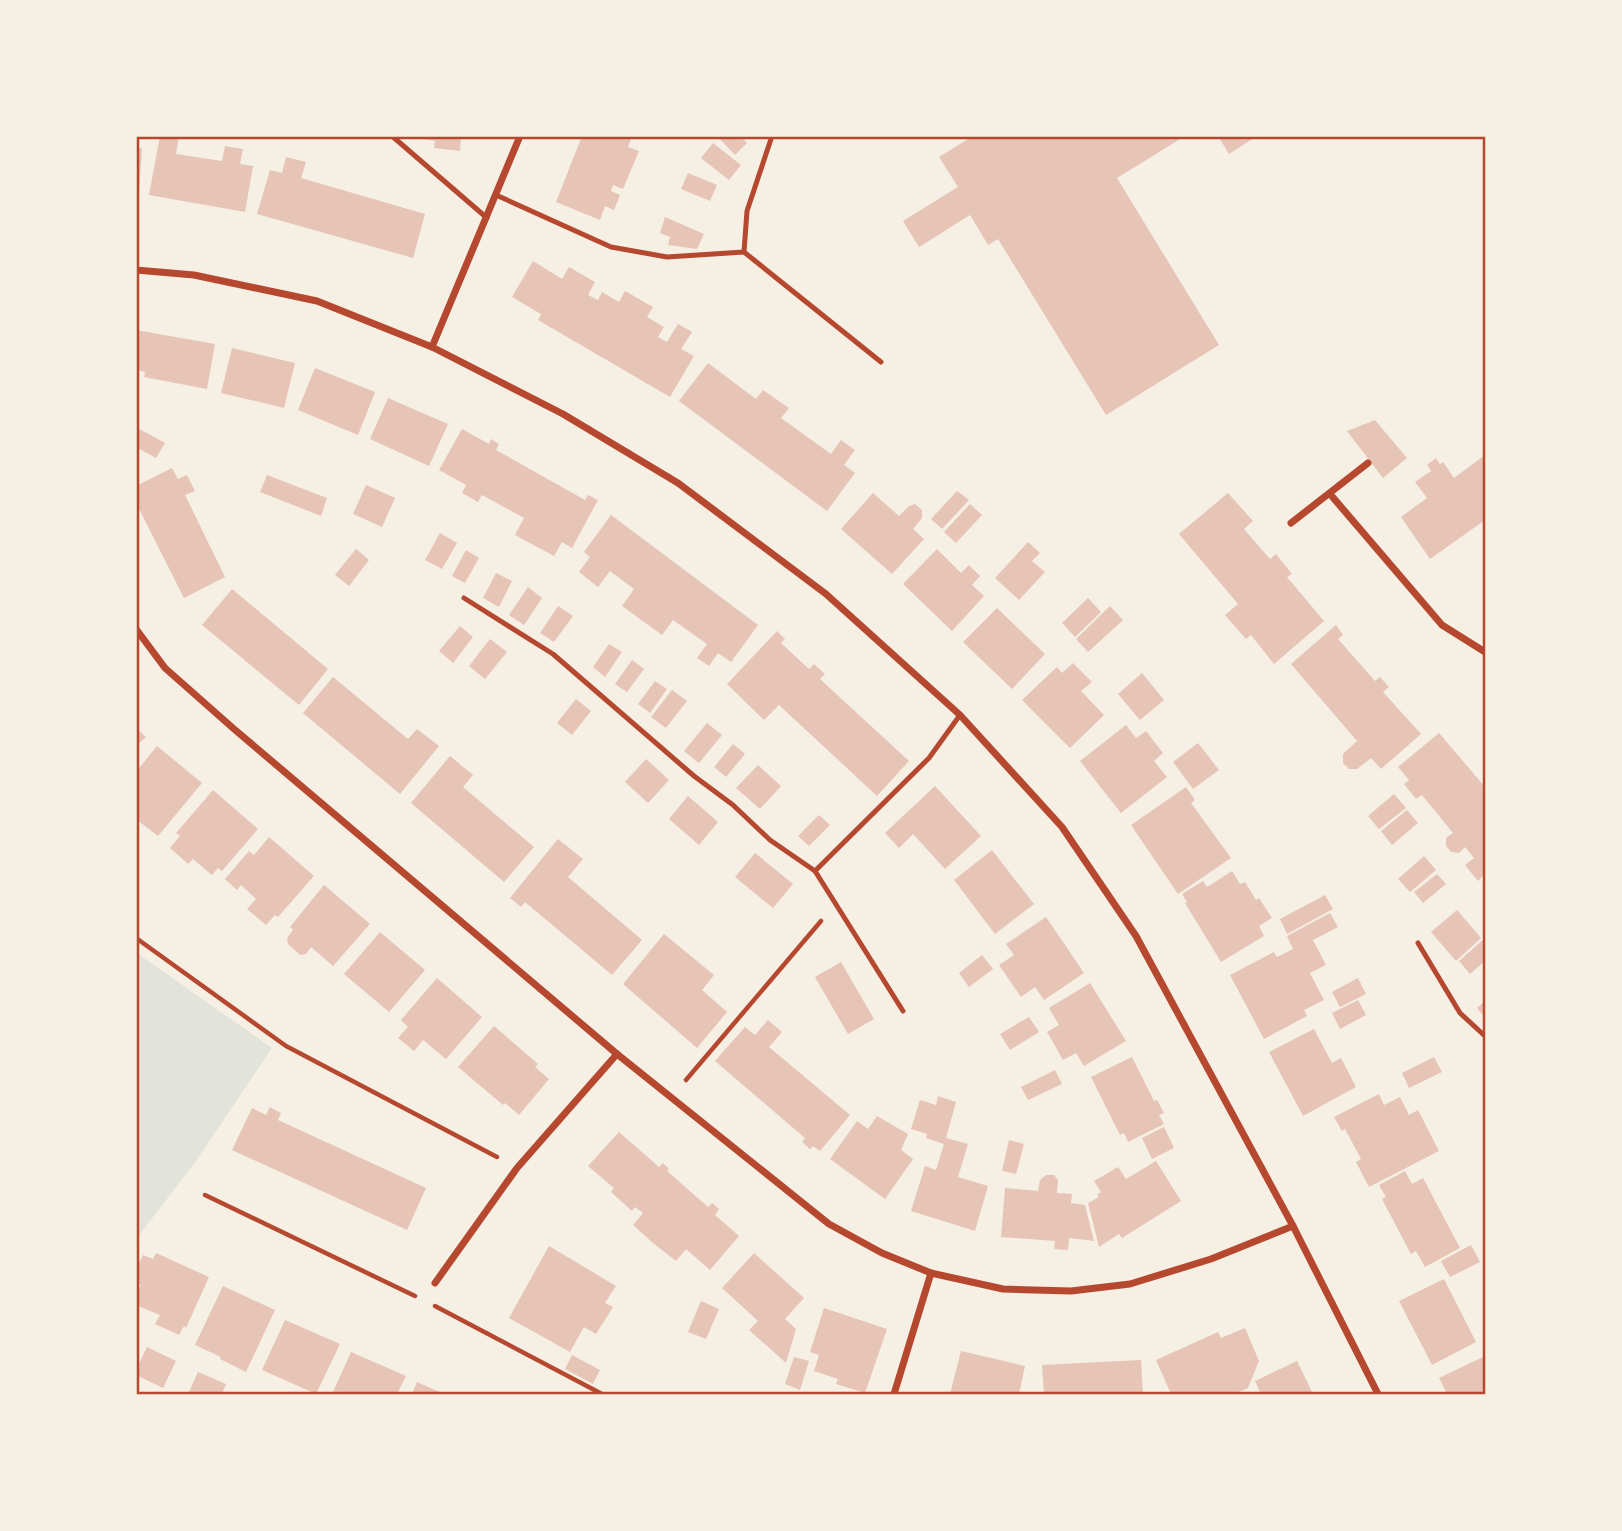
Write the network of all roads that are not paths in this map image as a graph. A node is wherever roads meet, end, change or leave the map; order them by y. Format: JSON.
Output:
{"nodes":[{"id":1,"x":392,"y":136,"type":"edge"},
{"id":2,"x":520,"y":136,"type":"edge"},
{"id":3,"x":772,"y":136,"type":"edge"},
{"id":4,"x":496,"y":195,"type":"junction"},
{"id":5,"x":487,"y":218,"type":"junction"},
{"id":6,"x":744,"y":252,"type":"junction"},
{"id":7,"x":136,"y":270,"type":"edge"},
{"id":8,"x":432,"y":347,"type":"junction"},
{"id":9,"x":881,"y":362,"type":"dead end"},
{"id":10,"x":1368,"y":463,"type":"dead end"},
{"id":11,"x":1330,"y":494,"type":"junction"},
{"id":12,"x":1291,"y":523,"type":"dead end"},
{"id":13,"x":464,"y":598,"type":"dead end"},
{"id":14,"x":136,"y":629,"type":"edge"},
{"id":15,"x":1485,"y":651,"type":"edge"},
{"id":16,"x":960,"y":715,"type":"junction"},
{"id":17,"x":815,"y":871,"type":"junction"},
{"id":18,"x":1419,"y":943,"type":"dead end"},
{"id":19,"x":903,"y":1011,"type":"dead end"},
{"id":20,"x":1486,"y":1037,"type":"edge"},
{"id":21,"x":617,"y":1054,"type":"junction"},
{"id":22,"x":1293,"y":1226,"type":"junction"},
{"id":23,"x":931,"y":1273,"type":"junction"},
{"id":24,"x":435,"y":1283,"type":"dead end"},
{"id":25,"x":894,"y":1395,"type":"edge"},
{"id":26,"x":1378,"y":1395,"type":"edge"}],
"edges":[{"from":1,"to":5,"type":"lane"},
{"from":2,"to":4,"type":"street"},
{"from":3,"to":6,"type":"lane"},
{"from":4,"to":5,"type":"street"},
{"from":4,"to":6,"type":"lane"},
{"from":5,"to":8,"type":"street"},
{"from":6,"to":9,"type":"lane"},
{"from":7,"to":8,"type":"street"},
{"from":8,"to":16,"type":"street"},
{"from":10,"to":11,"type":"street"},
{"from":11,"to":12,"type":"street"},
{"from":11,"to":15,"type":"street"},
{"from":13,"to":17,"type":"lane"},
{"from":14,"to":21,"type":"street"},
{"from":16,"to":17,"type":"lane"},
{"from":16,"to":22,"type":"street"},
{"from":17,"to":19,"type":"lane"},
{"from":18,"to":20,"type":"lane"},
{"from":21,"to":23,"type":"street"},
{"from":21,"to":24,"type":"street"},
{"from":22,"to":23,"type":"street"},
{"from":22,"to":26,"type":"street"},
{"from":23,"to":25,"type":"street"}]}
